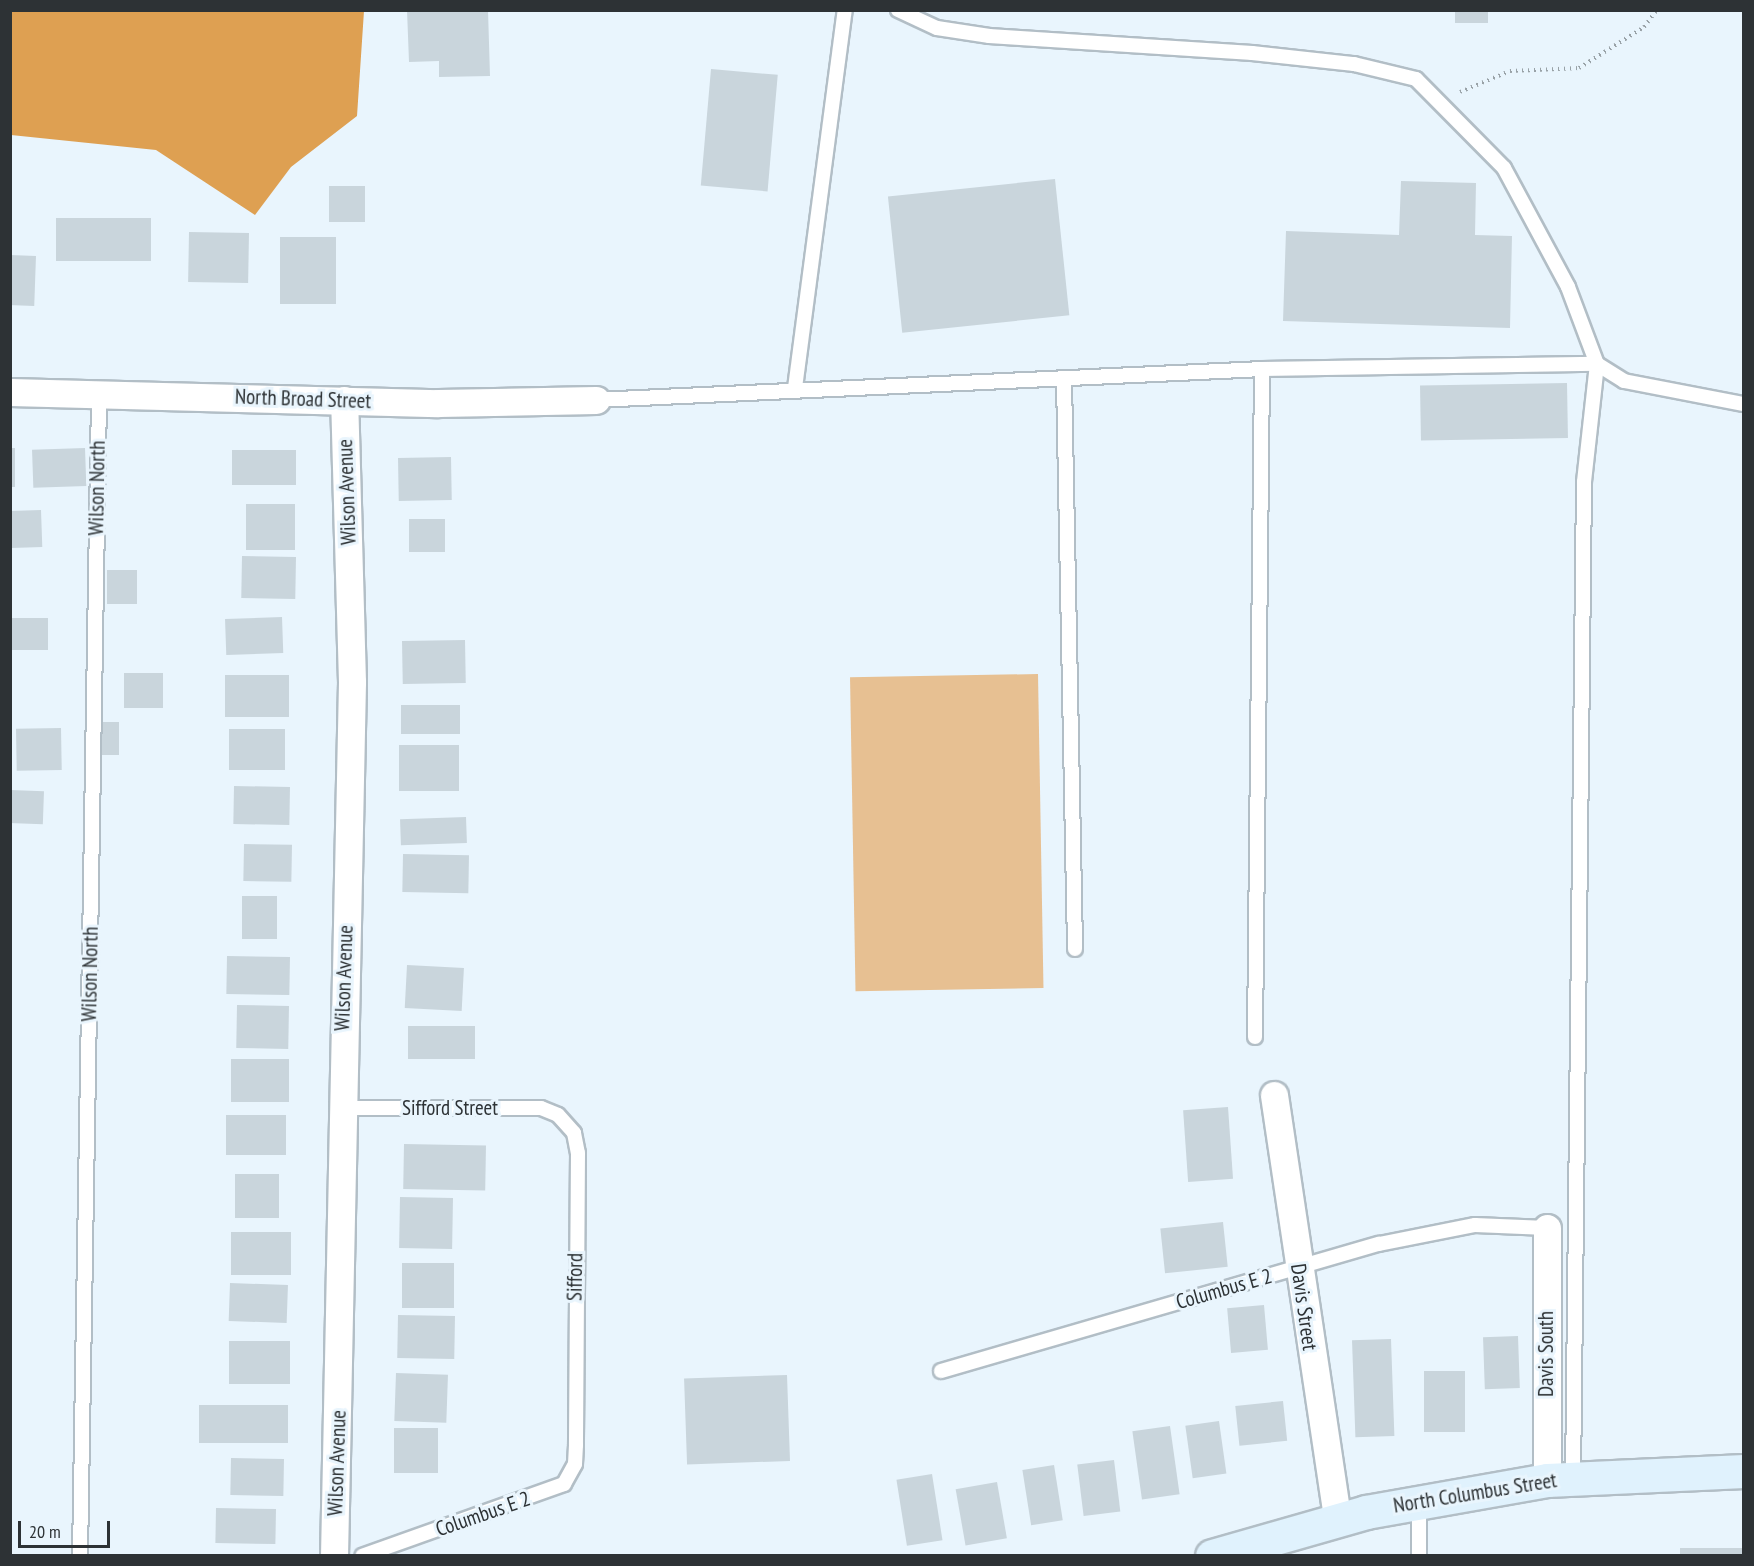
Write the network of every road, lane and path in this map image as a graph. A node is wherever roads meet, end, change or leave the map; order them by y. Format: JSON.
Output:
{"nodes":[{"id":1,"x":845,"y":10,"type":"edge"},
{"id":2,"x":898,"y":10,"type":"edge"},
{"id":3,"x":1657,"y":10,"type":"edge"},
{"id":4,"x":1441,"y":99,"type":"junction"},
{"id":5,"x":1597,"y":364,"type":"junction"},
{"id":6,"x":1262,"y":369,"type":"junction"},
{"id":7,"x":1064,"y":379,"type":"junction"},
{"id":8,"x":795,"y":388,"type":"junction"},
{"id":9,"x":10,"y":392,"type":"edge"},
{"id":10,"x":99,"y":393,"type":"junction"},
{"id":11,"x":344,"y":400,"type":"junction"},
{"id":12,"x":596,"y":400,"type":"joint"},
{"id":13,"x":1743,"y":404,"type":"edge"},
{"id":14,"x":1075,"y":949,"type":"dead end"},
{"id":15,"x":1256,"y":1037,"type":"dead end"},
{"id":16,"x":1274,"y":1095,"type":"dead end"},
{"id":17,"x":340,"y":1108,"type":"junction"},
{"id":18,"x":558,"y":1115,"type":"joint"},
{"id":19,"x":1547,"y":1227,"type":"joint"},
{"id":20,"x":1298,"y":1267,"type":"junction"},
{"id":21,"x":941,"y":1371,"type":"dead end"},
{"id":22,"x":576,"y":1445,"type":"joint"},
{"id":23,"x":1743,"y":1471,"type":"edge"},
{"id":24,"x":1560,"y":1478,"type":"junction"},
{"id":25,"x":1419,"y":1500,"type":"junction"},
{"id":26,"x":1337,"y":1519,"type":"junction"},
{"id":27,"x":80,"y":1556,"type":"edge"},
{"id":28,"x":334,"y":1556,"type":"edge"},
{"id":29,"x":362,"y":1556,"type":"edge"},
{"id":30,"x":1212,"y":1556,"type":"edge"},
{"id":31,"x":1419,"y":1556,"type":"edge"}],
"edges":[{"from":1,"to":8,"type":"lane"},
{"from":2,"to":4,"type":"lane"},
{"from":3,"to":4,"type":"path"},
{"from":4,"to":5,"type":"lane"},
{"from":5,"to":6,"type":"lane"},
{"from":5,"to":13,"type":"lane"},
{"from":5,"to":24,"type":"lane"},
{"from":6,"to":7,"type":"lane"},
{"from":6,"to":15,"type":"lane"},
{"from":7,"to":8,"type":"lane"},
{"from":7,"to":14,"type":"lane"},
{"from":8,"to":12,"type":"lane"},
{"from":9,"to":10,"type":"street","name":"North Broad Street"},
{"from":10,"to":11,"type":"street","name":"North Broad Street"},
{"from":10,"to":27,"type":"lane","name":"Wilson North"},
{"from":11,"to":12,"type":"street","name":"North Broad Street"},
{"from":11,"to":17,"type":"street","name":"Wilson Avenue"},
{"from":16,"to":20,"type":"street","name":"Davis Street"},
{"from":17,"to":18,"type":"lane","name":"Sifford Street"},
{"from":17,"to":28,"type":"street","name":"Wilson Avenue"},
{"from":18,"to":22,"type":"lane","name":"Sifford"},
{"from":19,"to":20,"type":"lane","name":"Columbus E 2"},
{"from":19,"to":24,"type":"street","name":"Davis South"},
{"from":20,"to":21,"type":"lane","name":"Columbus E 2"},
{"from":20,"to":26,"type":"street","name":"Davis Street"},
{"from":22,"to":29,"type":"lane","name":"Columbus E 2"},
{"from":23,"to":24,"type":"main road","name":"North Columbus Street"},
{"from":24,"to":25,"type":"main road","name":"North Columbus Street"},
{"from":25,"to":26,"type":"main road","name":"North Columbus Street"},
{"from":25,"to":31,"type":"lane"},
{"from":26,"to":30,"type":"main road","name":"North Columbus Street"}]}
